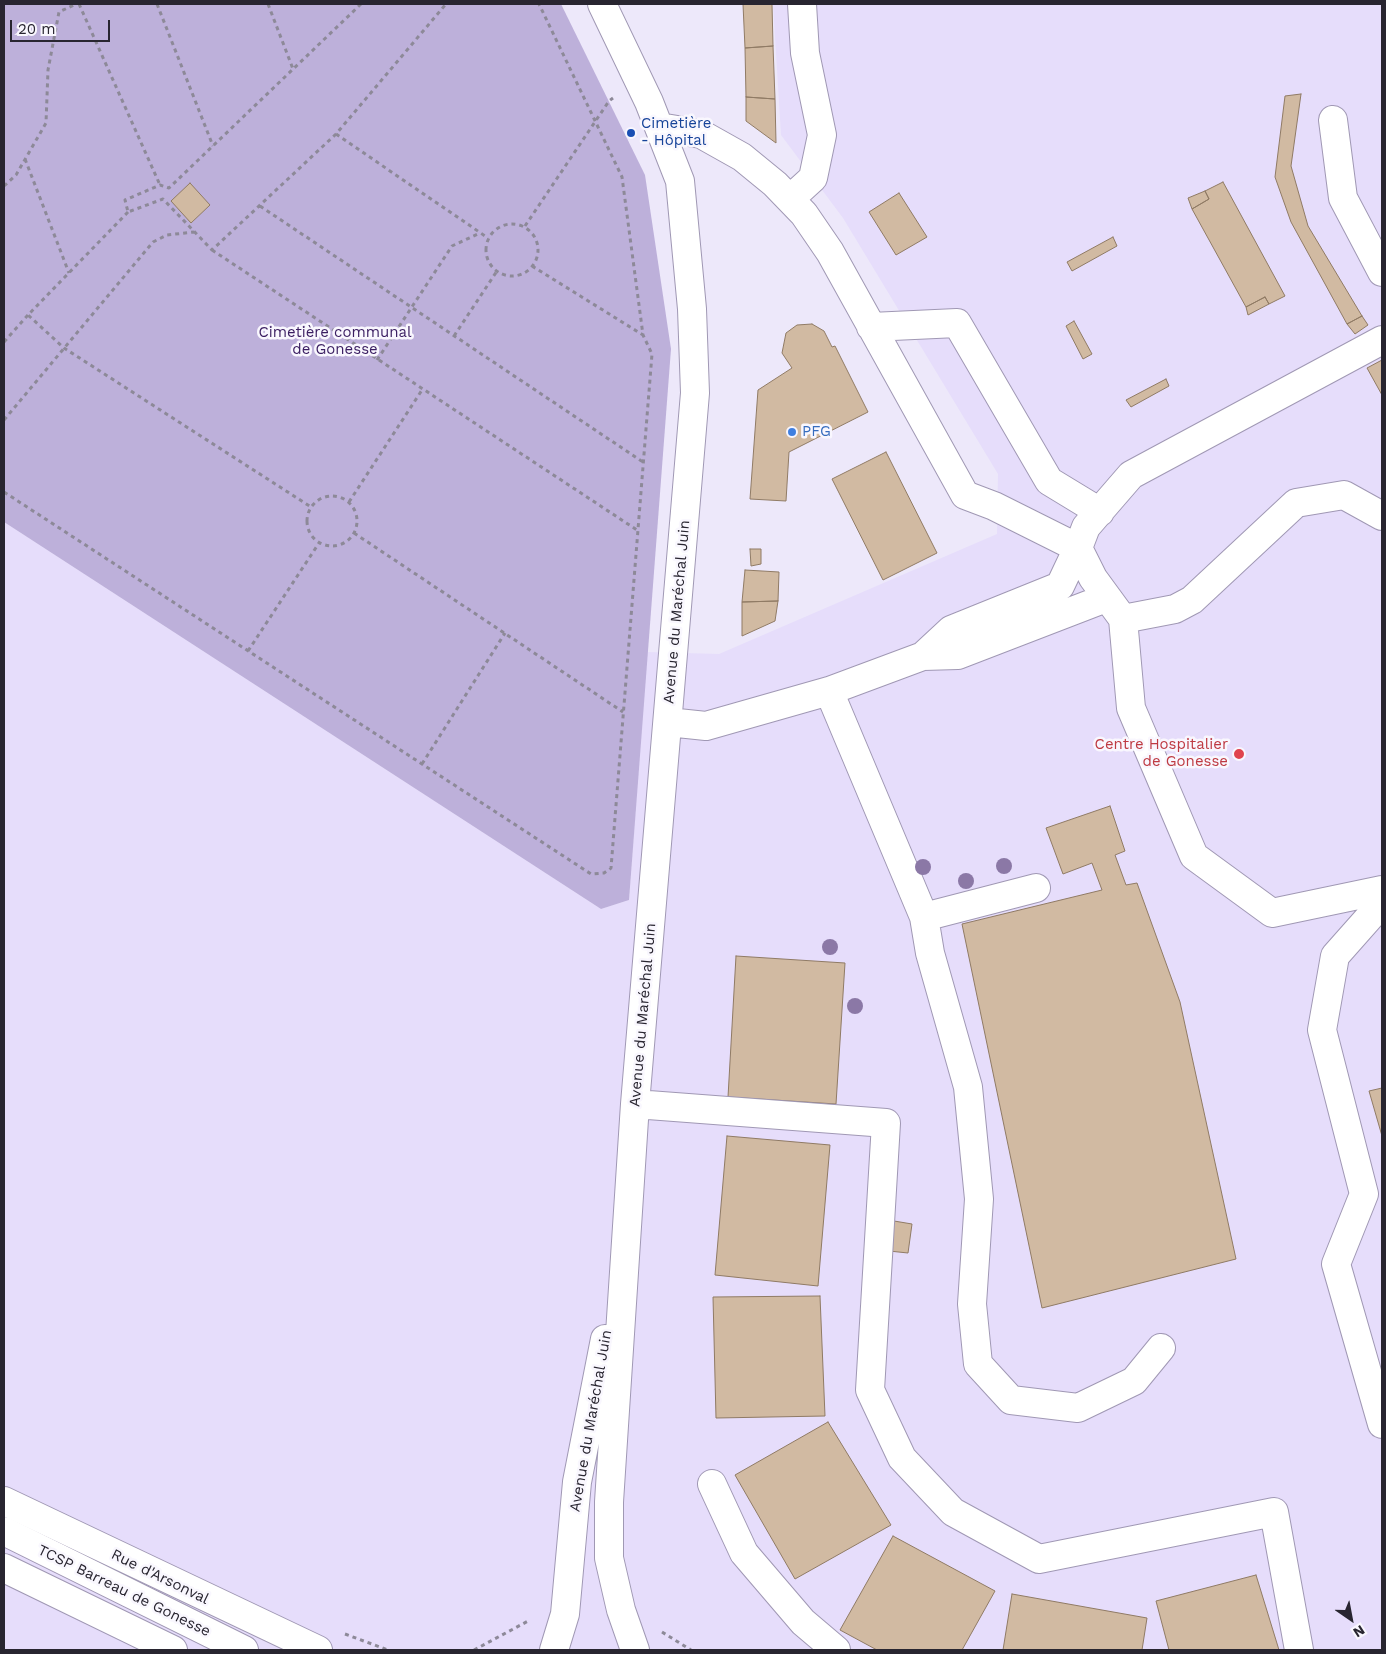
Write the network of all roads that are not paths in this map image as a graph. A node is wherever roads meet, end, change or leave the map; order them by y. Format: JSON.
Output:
{"nodes":[{"id":1,"x":802,"y":4,"type":"edge"},
{"id":2,"x":608,"y":8,"type":"edge"},
{"id":3,"x":1333,"y":120,"type":"dead end"},
{"id":4,"x":659,"y":127,"type":"junction"},
{"id":5,"x":790,"y":200,"type":"junction"},
{"id":6,"x":1382,"y":272,"type":"edge"},
{"id":7,"x":872,"y":327,"type":"junction"},
{"id":8,"x":1382,"y":340,"type":"edge"},
{"id":9,"x":1100,"y":512,"type":"junction"},
{"id":10,"x":1382,"y":516,"type":"edge"},
{"id":11,"x":1078,"y":548,"type":"junction"},
{"id":12,"x":1106,"y":598,"type":"junction"},
{"id":13,"x":1123,"y":620,"type":"junction"},
{"id":14,"x":923,"y":656,"type":"junction"},
{"id":15,"x":829,"y":691,"type":"junction"},
{"id":16,"x":668,"y":722,"type":"junction"},
{"id":17,"x":1036,"y":888,"type":"dead end"},
{"id":18,"x":1382,"y":890,"type":"edge"},
{"id":19,"x":1382,"y":903,"type":"edge"},
{"id":20,"x":924,"y":917,"type":"junction"},
{"id":21,"x":635,"y":1104,"type":"junction"},
{"id":22,"x":627,"y":1222,"type":"junction"},
{"id":23,"x":1161,"y":1348,"type":"dead end"},
{"id":24,"x":1382,"y":1424,"type":"edge"},
{"id":25,"x":712,"y":1484,"type":"dead end"},
{"id":26,"x":4,"y":1501,"type":"edge"},
{"id":27,"x":4,"y":1531,"type":"edge"},
{"id":28,"x":4,"y":1568,"type":"edge"},
{"id":29,"x":166,"y":1649,"type":"edge"},
{"id":30,"x":244,"y":1650,"type":"edge"},
{"id":31,"x":318,"y":1650,"type":"edge"},
{"id":32,"x":554,"y":1650,"type":"edge"},
{"id":33,"x":635,"y":1650,"type":"edge"},
{"id":34,"x":836,"y":1650,"type":"edge"},
{"id":35,"x":1299,"y":1650,"type":"edge"}],
"edges":[{"from":1,"to":5,"type":"street"},
{"from":2,"to":4,"type":"street","name":"Avenue du Maréchal Juin"},
{"from":3,"to":6,"type":"street"},
{"from":4,"to":5,"type":"street"},
{"from":4,"to":16,"type":"street","name":"Avenue du Maréchal Juin"},
{"from":5,"to":7,"type":"street"},
{"from":7,"to":9,"type":"street"},
{"from":7,"to":11,"type":"street"},
{"from":8,"to":9,"type":"street"},
{"from":9,"to":11,"type":"street"},
{"from":10,"to":13,"type":"street"},
{"from":11,"to":12,"type":"street"},
{"from":11,"to":14,"type":"street"},
{"from":12,"to":13,"type":"street"},
{"from":12,"to":14,"type":"street"},
{"from":13,"to":18,"type":"street"},
{"from":14,"to":15,"type":"street"},
{"from":15,"to":16,"type":"street"},
{"from":15,"to":20,"type":"street"},
{"from":16,"to":21,"type":"street","name":"Avenue du Maréchal Juin"},
{"from":17,"to":20,"type":"street"},
{"from":19,"to":24,"type":"street"},
{"from":20,"to":23,"type":"street"},
{"from":21,"to":22,"type":"street","name":"Avenue du Maréchal Juin"},
{"from":21,"to":35,"type":"street"},
{"from":22,"to":32,"type":"street","name":"Avenue du Maréchal Juin"},
{"from":22,"to":33,"type":"street","name":"Avenue du Maréchal Juin"},
{"from":25,"to":34,"type":"street"},
{"from":26,"to":31,"type":"street","name":"Rue d'Arsonval"},
{"from":27,"to":30,"type":"street","name":"TCSP Barreau de Gonesse"},
{"from":28,"to":29,"type":"street"}]}
